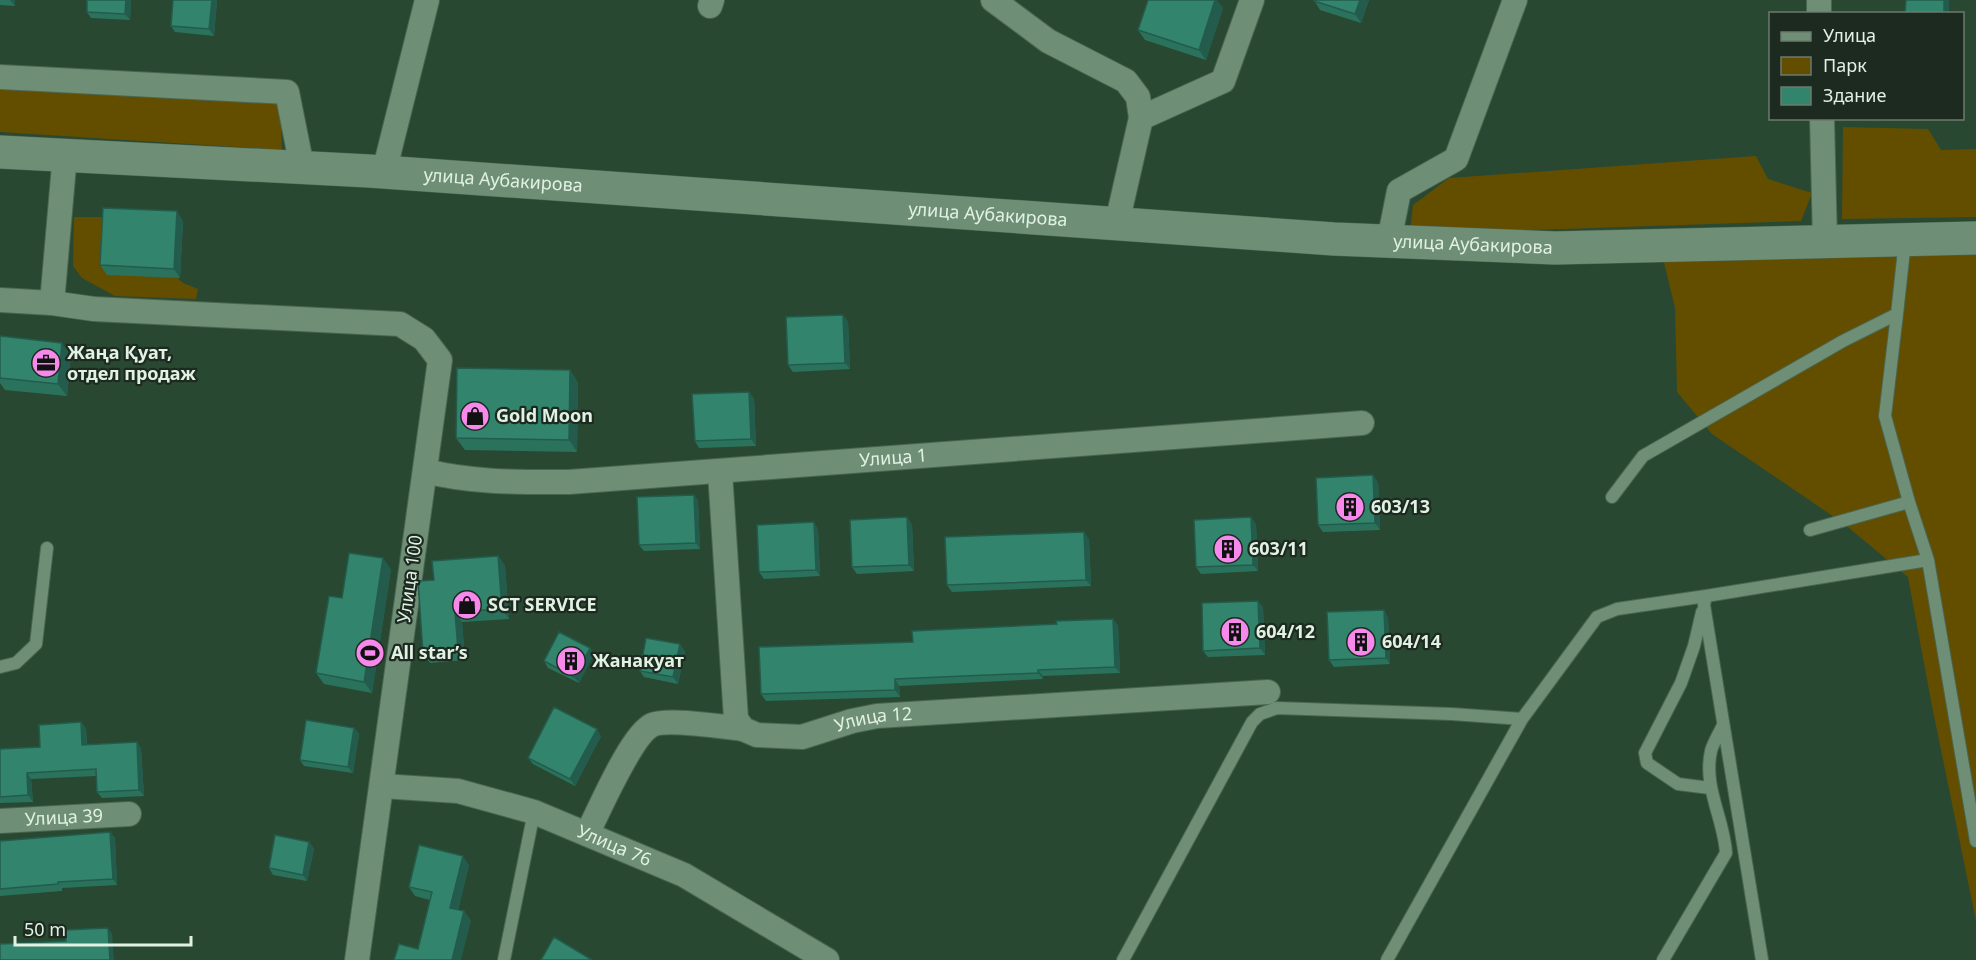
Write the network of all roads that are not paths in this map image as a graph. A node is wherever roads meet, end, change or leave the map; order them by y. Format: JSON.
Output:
{"nodes":[{"id":1,"x":427,"y":0,"type":"edge"},
{"id":2,"x":993,"y":0,"type":"edge"},
{"id":3,"x":1252,"y":0,"type":"edge"},
{"id":4,"x":1515,"y":0,"type":"edge"},
{"id":5,"x":0,"y":77,"type":"edge"},
{"id":6,"x":1141,"y":118,"type":"junction"},
{"id":7,"x":1822,"y":120,"type":"edge"},
{"id":8,"x":0,"y":152,"type":"edge"},
{"id":9,"x":65,"y":154,"type":"junction"},
{"id":10,"x":302,"y":167,"type":"junction"},
{"id":11,"x":384,"y":172,"type":"junction"},
{"id":12,"x":1117,"y":223,"type":"junction"},
{"id":13,"x":1976,"y":238,"type":"edge"},
{"id":14,"x":1389,"y":241,"type":"junction"},
{"id":15,"x":1905,"y":241,"type":"junction"},
{"id":16,"x":1825,"y":242,"type":"junction"},
{"id":17,"x":0,"y":300,"type":"edge"},
{"id":18,"x":52,"y":303,"type":"junction"},
{"id":19,"x":1897,"y":314,"type":"junction"},
{"id":20,"x":1362,"y":423,"type":"dead end"},
{"id":21,"x":424,"y":471,"type":"junction"},
{"id":22,"x":720,"y":472,"type":"junction"},
{"id":23,"x":1612,"y":497,"type":"dead end"},
{"id":24,"x":1909,"y":502,"type":"junction"},
{"id":25,"x":1810,"y":530,"type":"dead end"},
{"id":26,"x":47,"y":548,"type":"dead end"},
{"id":27,"x":1928,"y":560,"type":"junction"},
{"id":28,"x":1705,"y":600,"type":"junction"},
{"id":29,"x":0,"y":667,"type":"edge"},
{"id":30,"x":1268,"y":692,"type":"dead end"},
{"id":31,"x":1522,"y":719,"type":"junction"},
{"id":32,"x":1723,"y":724,"type":"junction"},
{"id":33,"x":744,"y":729,"type":"junction"},
{"id":34,"x":382,"y":786,"type":"junction"},
{"id":35,"x":1710,"y":788,"type":"junction"},
{"id":36,"x":534,"y":812,"type":"junction"},
{"id":37,"x":129,"y":814,"type":"dead end"},
{"id":38,"x":0,"y":821,"type":"edge"},
{"id":39,"x":587,"y":834,"type":"junction"},
{"id":40,"x":1976,"y":841,"type":"edge"},
{"id":41,"x":760,"y":921,"type":"junction"},
{"id":42,"x":357,"y":960,"type":"edge"},
{"id":43,"x":504,"y":960,"type":"edge"},
{"id":44,"x":797,"y":960,"type":"edge"},
{"id":45,"x":827,"y":960,"type":"edge"},
{"id":46,"x":1123,"y":960,"type":"edge"},
{"id":47,"x":1387,"y":960,"type":"edge"},
{"id":48,"x":1663,"y":960,"type":"edge"},
{"id":49,"x":1762,"y":960,"type":"edge"}],
"edges":[{"from":1,"to":11,"type":"street"},
{"from":2,"to":6,"type":"street"},
{"from":3,"to":6,"type":"street"},
{"from":4,"to":14,"type":"street"},
{"from":5,"to":10,"type":"street"},
{"from":6,"to":12,"type":"street"},
{"from":7,"to":16,"type":"street"},
{"from":8,"to":9,"type":"main road","name":"улица Аубакирова"},
{"from":9,"to":10,"type":"main road","name":"улица Аубакирова"},
{"from":9,"to":18,"type":"street"},
{"from":10,"to":11,"type":"main road","name":"улица Аубакирова"},
{"from":11,"to":12,"type":"main road","name":"улица Аубакирова"},
{"from":12,"to":14,"type":"main road","name":"улица Аубакирова"},
{"from":13,"to":15,"type":"main road","name":"улица Аубакирова"},
{"from":14,"to":16,"type":"main road","name":"улица Аубакирова"},
{"from":15,"to":16,"type":"main road","name":"улица Аубакирова"},
{"from":15,"to":19,"type":"lane"},
{"from":17,"to":18,"type":"street"},
{"from":18,"to":21,"type":"street","name":"Улица 100"},
{"from":19,"to":23,"type":"lane"},
{"from":19,"to":24,"type":"lane"},
{"from":20,"to":22,"type":"street","name":"Улица 1"},
{"from":21,"to":22,"type":"street","name":"Улица 1"},
{"from":21,"to":34,"type":"street","name":"Улица 100"},
{"from":22,"to":33,"type":"street"},
{"from":24,"to":25,"type":"lane"},
{"from":24,"to":27,"type":"lane"},
{"from":26,"to":29,"type":"lane"},
{"from":27,"to":28,"type":"lane"},
{"from":27,"to":40,"type":"lane"},
{"from":28,"to":31,"type":"lane"},
{"from":28,"to":32,"type":"lane"},
{"from":28,"to":35,"type":"lane"},
{"from":30,"to":33,"type":"street","name":"Улица 12"},
{"from":31,"to":46,"type":"lane"},
{"from":31,"to":47,"type":"lane"},
{"from":32,"to":35,"type":"lane"},
{"from":32,"to":49,"type":"lane"},
{"from":33,"to":39,"type":"street","name":"Улица 12"},
{"from":34,"to":36,"type":"street","name":"Улица 76"},
{"from":34,"to":42,"type":"street","name":"Улица 100"},
{"from":35,"to":48,"type":"lane"},
{"from":36,"to":39,"type":"street","name":"Улица 76"},
{"from":36,"to":43,"type":"lane"},
{"from":37,"to":38,"type":"street","name":"Улица 39"},
{"from":39,"to":41,"type":"street","name":"Улица 76"},
{"from":41,"to":44,"type":"street"},
{"from":41,"to":45,"type":"street","name":"Улица 76"}]}
